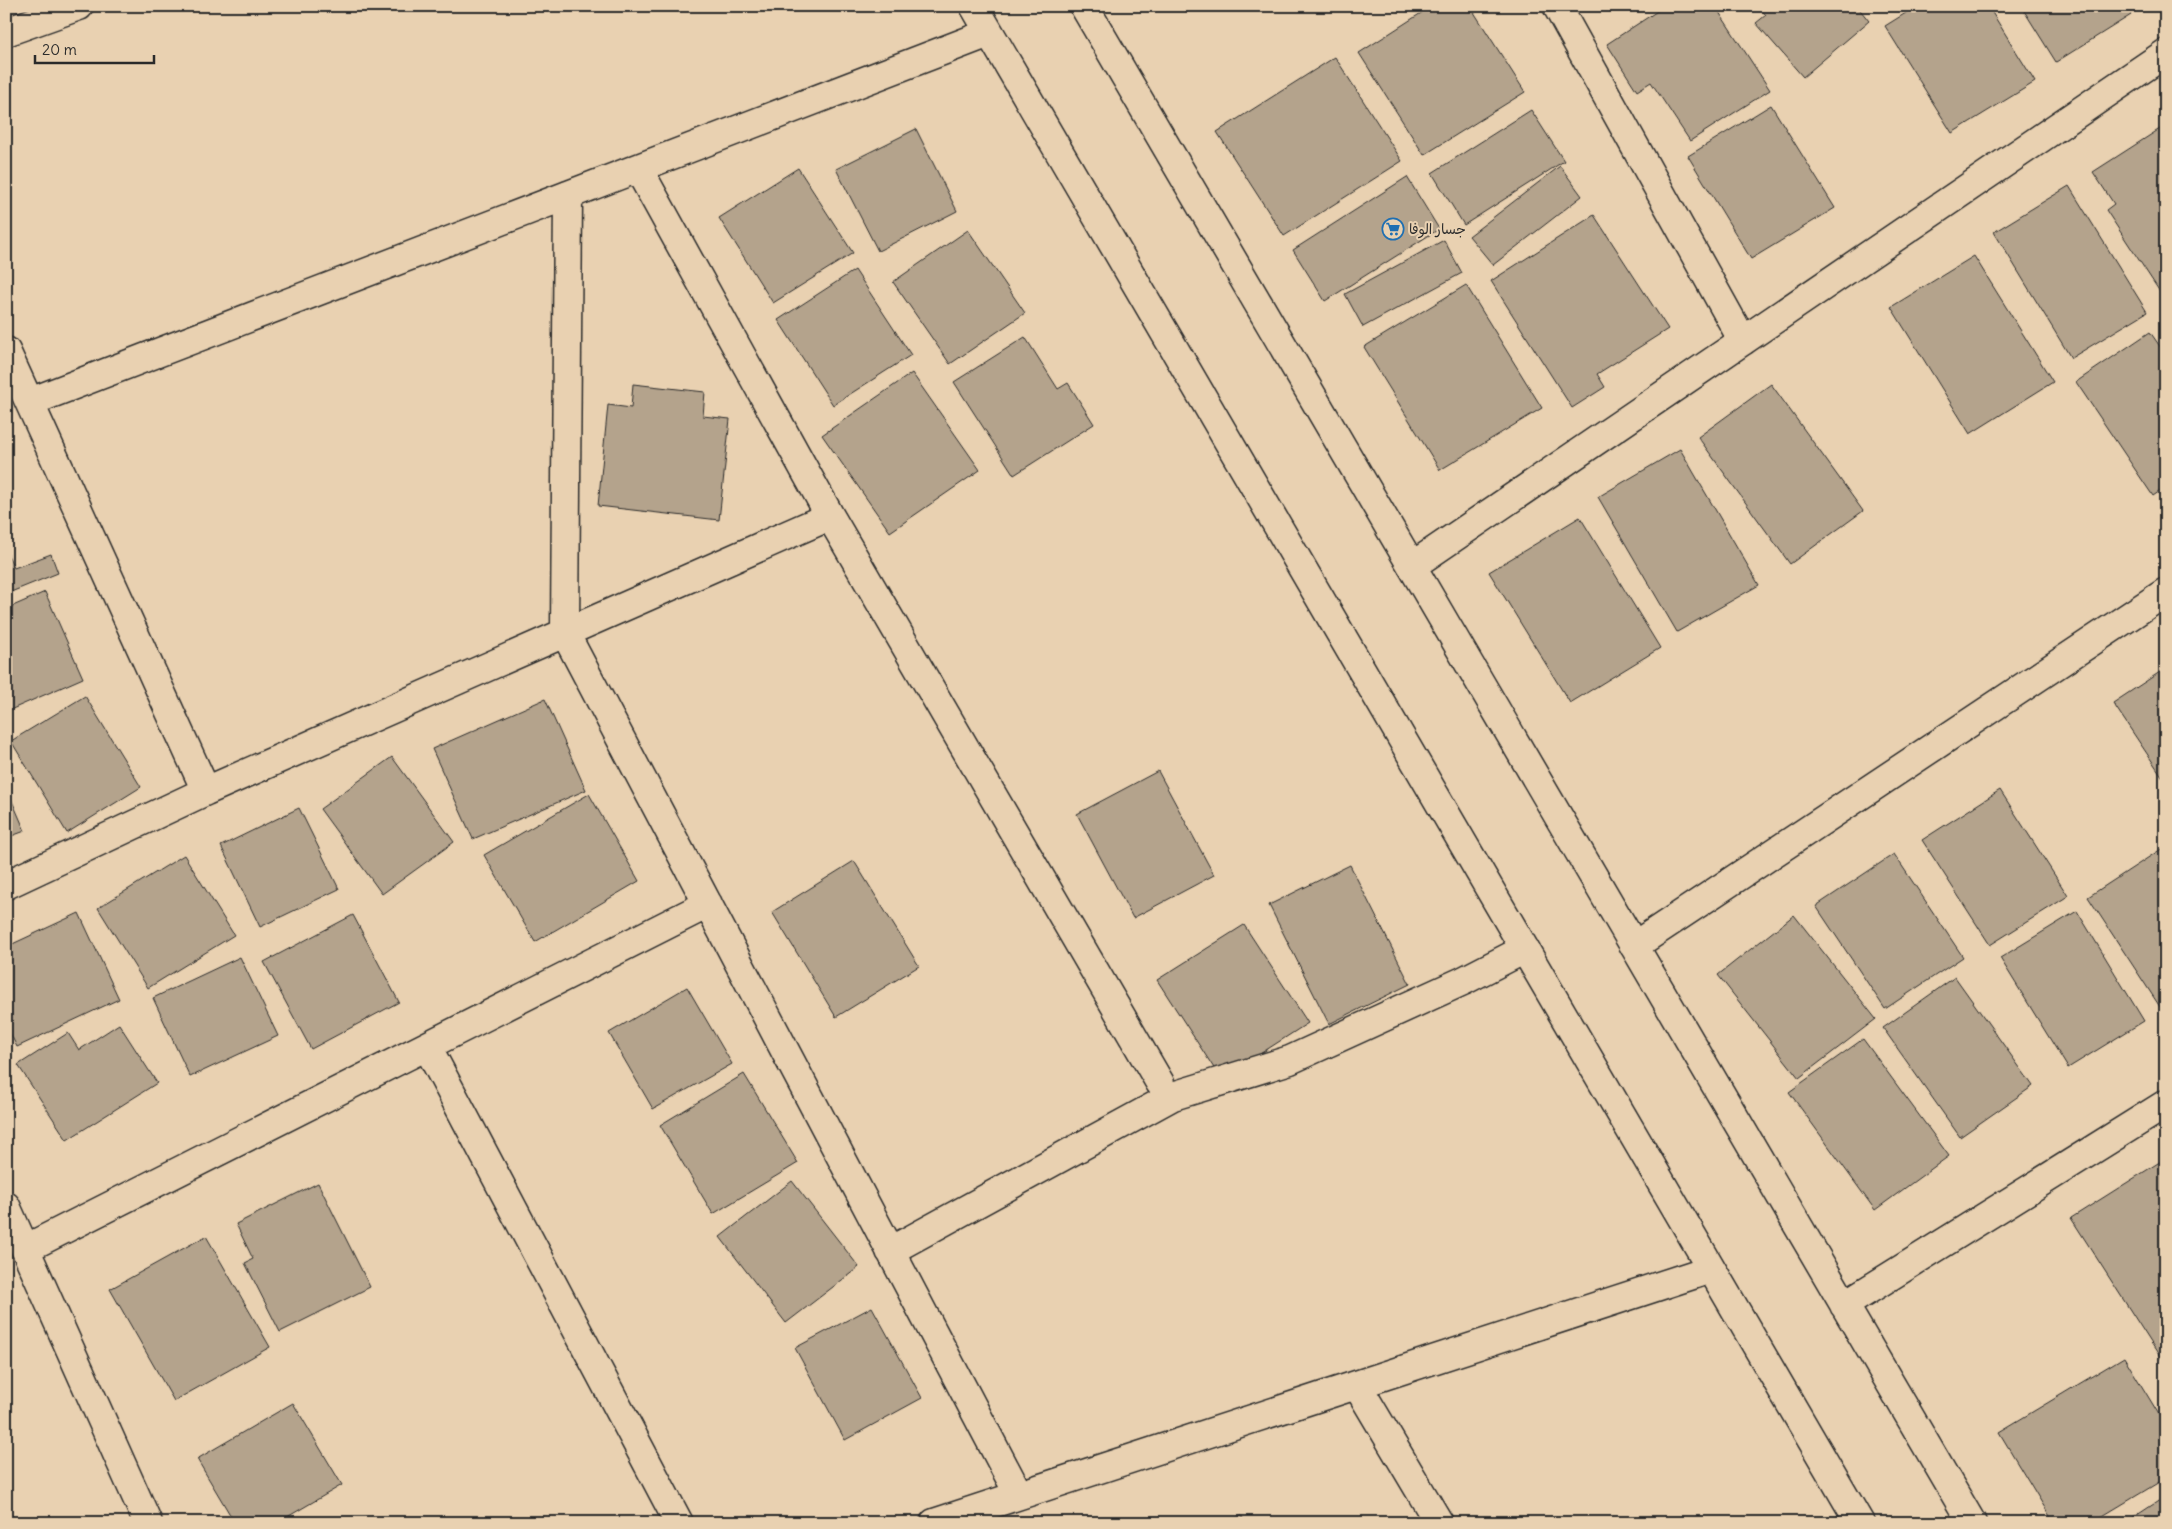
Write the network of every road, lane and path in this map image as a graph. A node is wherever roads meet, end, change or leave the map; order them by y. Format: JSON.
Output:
{"nodes":[{"id":1,"x":79,"y":6,"type":"edge"},
{"id":2,"x":974,"y":6,"type":"edge"},
{"id":3,"x":1084,"y":6,"type":"edge"},
{"id":4,"x":1557,"y":6,"type":"edge"},
{"id":5,"x":6,"y":32,"type":"edge"},
{"id":6,"x":989,"y":33,"type":"junction"},
{"id":7,"x":2166,"y":52,"type":"edge"},
{"id":8,"x":638,"y":168,"type":"junction"},
{"id":9,"x":568,"y":195,"type":"junction"},
{"id":10,"x":1743,"y":341,"type":"junction"},
{"id":11,"x":6,"y":351,"type":"edge"},
{"id":12,"x":30,"y":402,"type":"junction"},
{"id":13,"x":830,"y":516,"type":"junction"},
{"id":14,"x":1412,"y":566,"type":"junction"},
{"id":15,"x":2166,"y":592,"type":"edge"},
{"id":16,"x":565,"y":633,"type":"junction"},
{"id":17,"x":206,"y":791,"type":"junction"},
{"id":18,"x":6,"y":885,"type":"edge"},
{"id":19,"x":708,"y":904,"type":"junction"},
{"id":20,"x":1634,"y":946,"type":"junction"},
{"id":21,"x":1525,"y":949,"type":"junction"},
{"id":22,"x":427,"y":1046,"type":"junction"},
{"id":23,"x":1160,"y":1083,"type":"dead end"},
{"id":24,"x":2166,"y":1104,"type":"edge"},
{"id":25,"x":6,"y":1206,"type":"edge"},
{"id":26,"x":25,"y":1249,"type":"junction"},
{"id":27,"x":890,"y":1251,"type":"junction"},
{"id":28,"x":1711,"y":1269,"type":"junction"},
{"id":29,"x":1844,"y":1305,"type":"junction"},
{"id":30,"x":1357,"y":1385,"type":"junction"},
{"id":31,"x":1019,"y":1495,"type":"junction"},
{"id":32,"x":148,"y":1523,"type":"edge"},
{"id":33,"x":679,"y":1523,"type":"edge"},
{"id":34,"x":934,"y":1523,"type":"edge"},
{"id":35,"x":1439,"y":1523,"type":"edge"},
{"id":36,"x":1860,"y":1523,"type":"edge"},
{"id":37,"x":1972,"y":1523,"type":"edge"}],
"edges":[{"from":1,"to":5,"type":"street"},
{"from":2,"to":6,"type":"street"},
{"from":3,"to":14,"type":"street"},
{"from":4,"to":10,"type":"street"},
{"from":6,"to":8,"type":"street"},
{"from":6,"to":21,"type":"street"},
{"from":7,"to":10,"type":"street"},
{"from":8,"to":9,"type":"street"},
{"from":8,"to":13,"type":"street"},
{"from":9,"to":12,"type":"street"},
{"from":9,"to":16,"type":"street"},
{"from":10,"to":14,"type":"street"},
{"from":11,"to":12,"type":"street"},
{"from":12,"to":17,"type":"street"},
{"from":13,"to":16,"type":"street"},
{"from":13,"to":23,"type":"street"},
{"from":14,"to":20,"type":"street"},
{"from":15,"to":20,"type":"street"},
{"from":16,"to":17,"type":"street"},
{"from":16,"to":19,"type":"street"},
{"from":17,"to":18,"type":"street"},
{"from":19,"to":22,"type":"street"},
{"from":19,"to":27,"type":"street"},
{"from":20,"to":29,"type":"street"},
{"from":21,"to":27,"type":"street"},
{"from":21,"to":28,"type":"street"},
{"from":22,"to":26,"type":"street"},
{"from":22,"to":33,"type":"street"},
{"from":24,"to":29,"type":"street"},
{"from":25,"to":26,"type":"street"},
{"from":26,"to":32,"type":"street"},
{"from":27,"to":31,"type":"street"},
{"from":28,"to":30,"type":"street"},
{"from":28,"to":36,"type":"street"},
{"from":29,"to":37,"type":"street"},
{"from":30,"to":31,"type":"street"},
{"from":30,"to":35,"type":"street"},
{"from":31,"to":34,"type":"street"}]}
